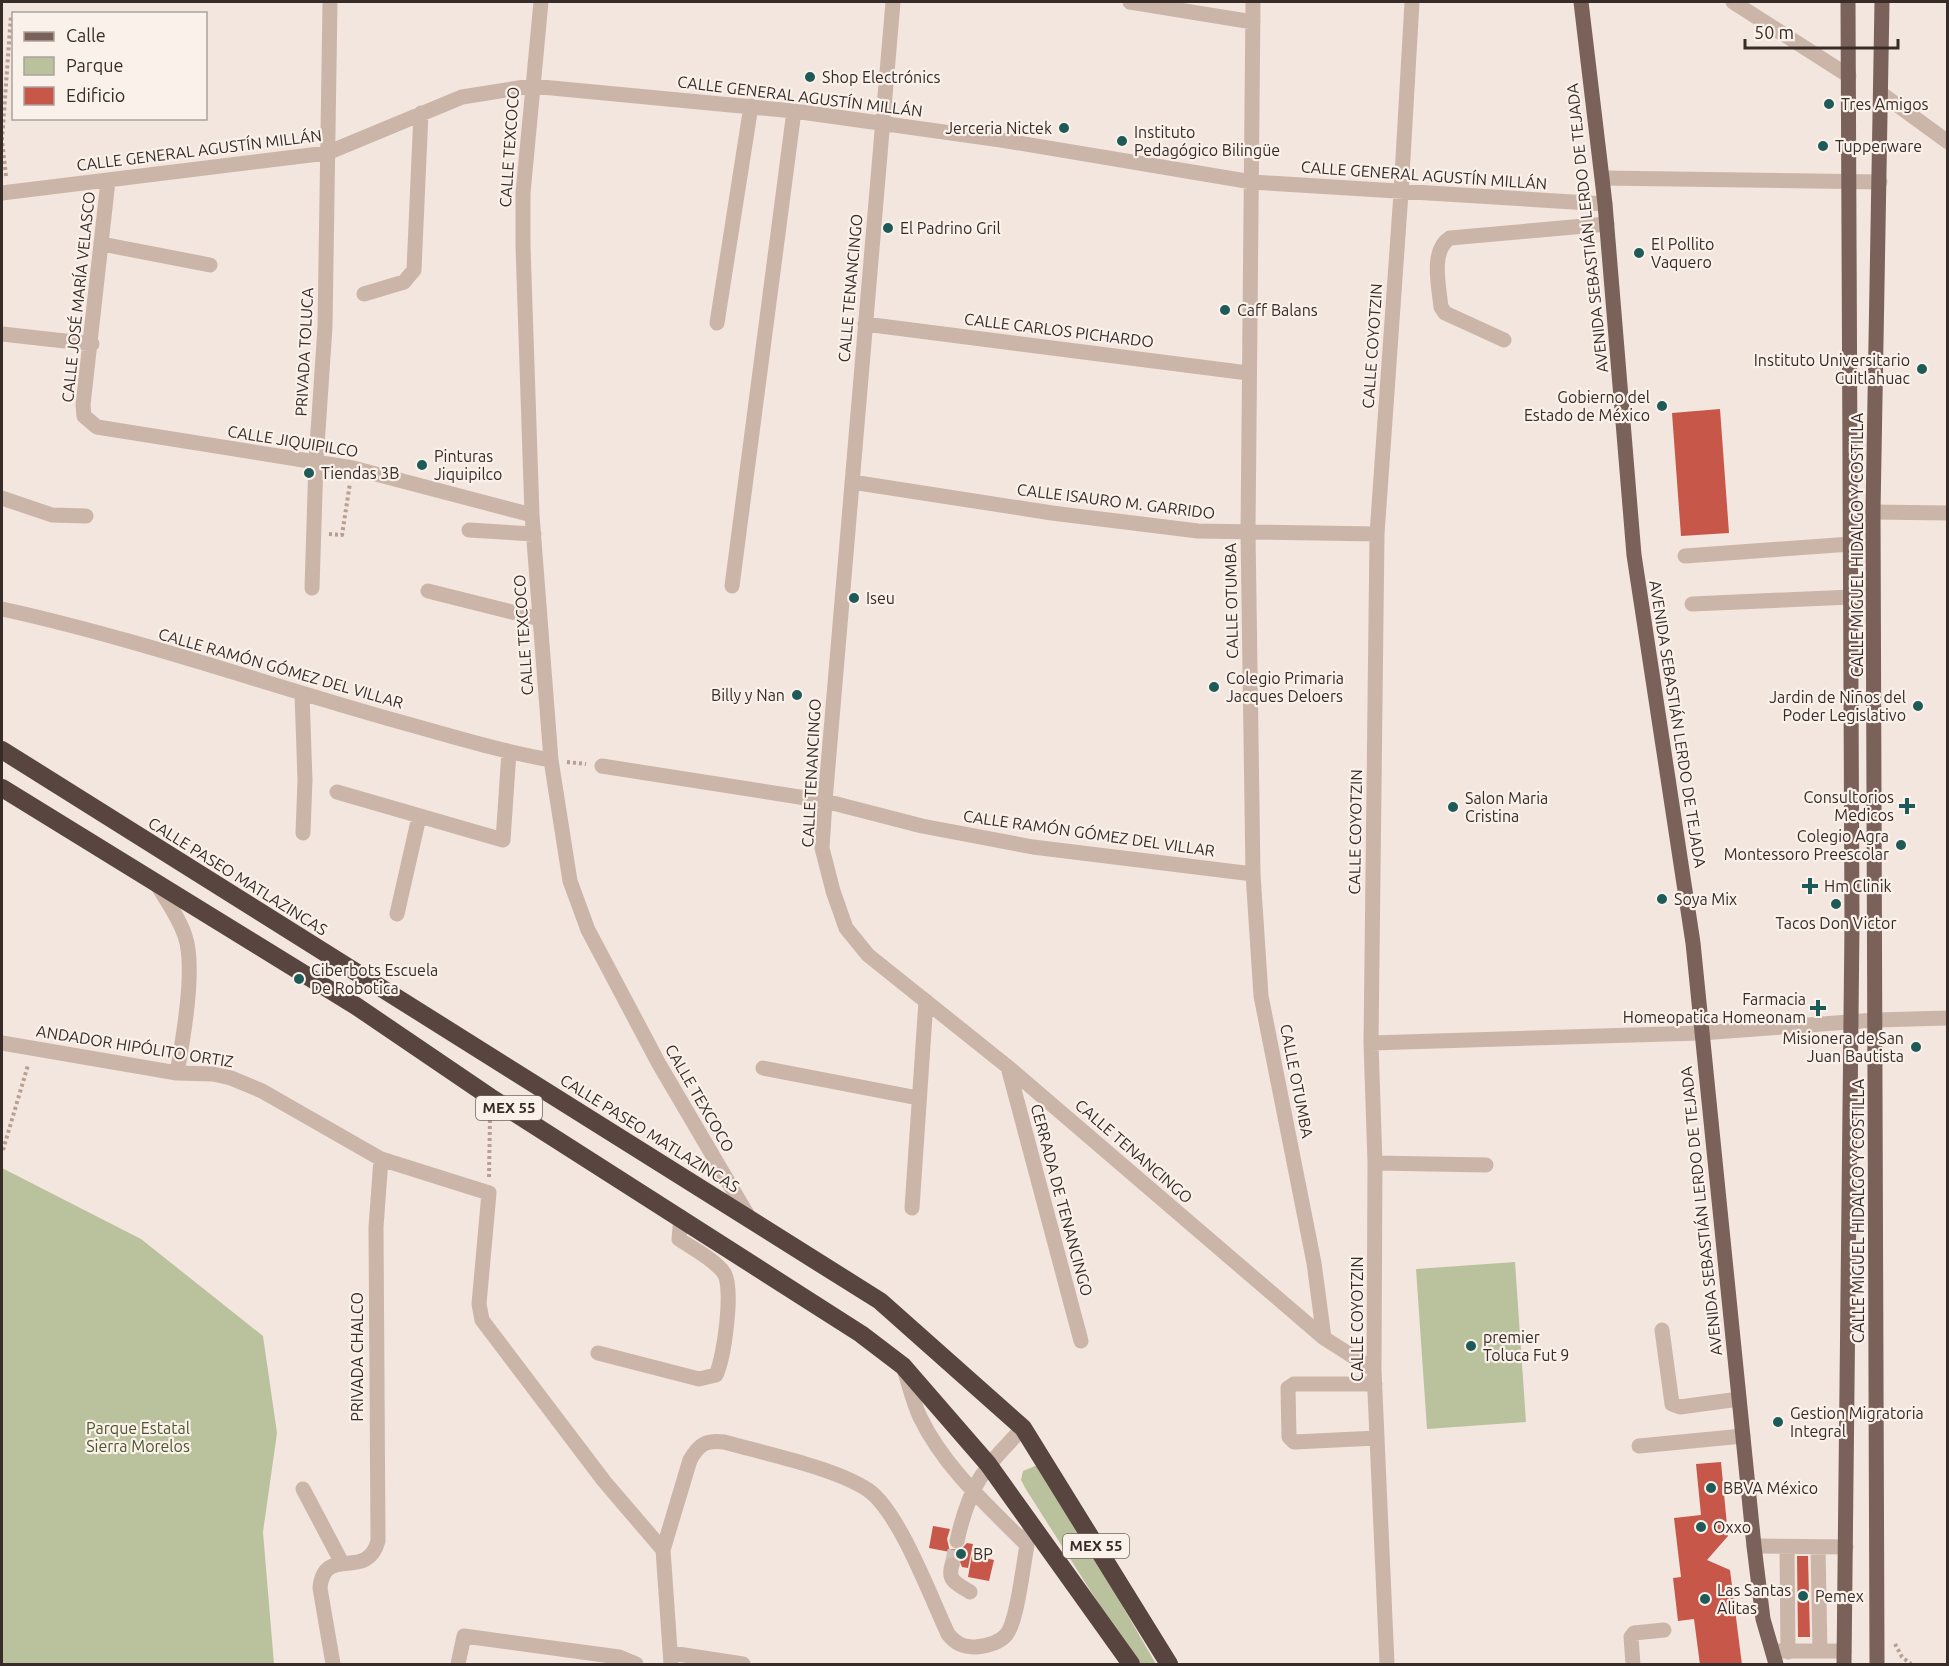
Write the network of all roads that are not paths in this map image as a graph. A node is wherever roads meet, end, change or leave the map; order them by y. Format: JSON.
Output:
{"nodes":[{"id":1,"x":330,"y":2,"type":"edge"},
{"id":2,"x":541,"y":2,"type":"edge"},
{"id":3,"x":892,"y":2,"type":"edge"},
{"id":4,"x":1130,"y":2,"type":"edge"},
{"id":5,"x":1253,"y":2,"type":"edge"},
{"id":6,"x":1412,"y":2,"type":"edge"},
{"id":7,"x":1581,"y":2,"type":"edge"},
{"id":8,"x":1733,"y":2,"type":"edge"},
{"id":9,"x":1848,"y":2,"type":"edge"},
{"id":10,"x":1882,"y":2,"type":"edge"},
{"id":11,"x":1253,"y":22,"type":"junction"},
{"id":12,"x":1849,"y":76,"type":"junction"},
{"id":13,"x":531,"y":86,"type":"junction"},
{"id":14,"x":1882,"y":94,"type":"junction"},
{"id":15,"x":751,"y":106,"type":"junction"},
{"id":16,"x":794,"y":111,"type":"junction"},
{"id":17,"x":421,"y":113,"type":"junction"},
{"id":18,"x":882,"y":123,"type":"junction"},
{"id":19,"x":1947,"y":142,"type":"edge"},
{"id":20,"x":327,"y":153,"type":"junction"},
{"id":21,"x":1602,"y":178,"type":"junction"},
{"id":22,"x":108,"y":181,"type":"junction"},
{"id":23,"x":1252,"y":182,"type":"junction"},
{"id":24,"x":1850,"y":182,"type":"junction"},
{"id":25,"x":1880,"y":182,"type":"junction"},
{"id":26,"x":5,"y":192,"type":"edge"},
{"id":27,"x":1401,"y":193,"type":"junction"},
{"id":28,"x":1605,"y":204,"type":"junction"},
{"id":29,"x":1607,"y":224,"type":"junction"},
{"id":30,"x":102,"y":244,"type":"junction"},
{"id":31,"x":210,"y":265,"type":"dead end"},
{"id":32,"x":364,"y":294,"type":"dead end"},
{"id":33,"x":717,"y":323,"type":"dead end"},
{"id":34,"x":865,"y":324,"type":"junction"},
{"id":35,"x":2,"y":334,"type":"edge"},
{"id":36,"x":1504,"y":340,"type":"dead end"},
{"id":37,"x":92,"y":344,"type":"junction"},
{"id":38,"x":1248,"y":373,"type":"junction"},
{"id":39,"x":84,"y":416,"type":"joint"},
{"id":40,"x":316,"y":461,"type":"junction"},
{"id":41,"x":852,"y":482,"type":"junction"},
{"id":42,"x":2,"y":498,"type":"edge"},
{"id":43,"x":1873,"y":512,"type":"junction"},
{"id":44,"x":1947,"y":513,"type":"edge"},
{"id":45,"x":532,"y":515,"type":"junction"},
{"id":46,"x":86,"y":516,"type":"dead end"},
{"id":47,"x":469,"y":530,"type":"dead end"},
{"id":48,"x":1248,"y":532,"type":"junction"},
{"id":49,"x":534,"y":534,"type":"junction"},
{"id":50,"x":1377,"y":534,"type":"junction"},
{"id":51,"x":1851,"y":544,"type":"junction"},
{"id":52,"x":1684,"y":556,"type":"dead end"},
{"id":53,"x":732,"y":586,"type":"dead end"},
{"id":54,"x":312,"y":588,"type":"dead end"},
{"id":55,"x":428,"y":591,"type":"dead end"},
{"id":56,"x":1851,"y":597,"type":"junction"},
{"id":57,"x":1692,"y":604,"type":"dead end"},
{"id":58,"x":2,"y":609,"type":"edge"},
{"id":59,"x":540,"y":619,"type":"junction"},
{"id":60,"x":302,"y":694,"type":"junction"},
{"id":61,"x":2,"y":750,"type":"edge"},
{"id":62,"x":508,"y":753,"type":"junction"},
{"id":63,"x":551,"y":760,"type":"junction"},
{"id":64,"x":602,"y":766,"type":"road end"},
{"id":65,"x":337,"y":792,"type":"dead end"},
{"id":66,"x":2,"y":794,"type":"edge"},
{"id":67,"x":825,"y":801,"type":"junction"},
{"id":68,"x":419,"y":817,"type":"junction"},
{"id":69,"x":303,"y":833,"type":"dead end"},
{"id":70,"x":1253,"y":874,"type":"junction"},
{"id":71,"x":156,"y":883,"type":"junction"},
{"id":72,"x":397,"y":914,"type":"dead end"},
{"id":73,"x":926,"y":1001,"type":"junction"},
{"id":74,"x":1947,"y":1017,"type":"edge"},
{"id":75,"x":1876,"y":1020,"type":"junction"},
{"id":76,"x":1850,"y":1022,"type":"junction"},
{"id":77,"x":1701,"y":1033,"type":"junction"},
{"id":78,"x":2,"y":1043,"type":"edge"},
{"id":79,"x":1371,"y":1043,"type":"junction"},
{"id":80,"x":1008,"y":1067,"type":"junction"},
{"id":81,"x":763,"y":1068,"type":"dead end"},
{"id":82,"x":177,"y":1074,"type":"junction"},
{"id":83,"x":918,"y":1098,"type":"junction"},
{"id":84,"x":381,"y":1159,"type":"junction"},
{"id":85,"x":1375,"y":1163,"type":"junction"},
{"id":86,"x":1486,"y":1165,"type":"dead end"},
{"id":87,"x":912,"y":1208,"type":"dead end"},
{"id":88,"x":681,"y":1217,"type":"junction"},
{"id":89,"x":750,"y":1219,"type":"junction"},
{"id":90,"x":1662,"y":1330,"type":"dead end"},
{"id":91,"x":1324,"y":1338,"type":"junction"},
{"id":92,"x":1081,"y":1341,"type":"dead end"},
{"id":93,"x":598,"y":1353,"type":"dead end"},
{"id":94,"x":903,"y":1366,"type":"junction"},
{"id":95,"x":1375,"y":1377,"type":"junction"},
{"id":96,"x":1739,"y":1399,"type":"junction"},
{"id":97,"x":1023,"y":1428,"type":"junction"},
{"id":98,"x":1743,"y":1436,"type":"junction"},
{"id":99,"x":1377,"y":1438,"type":"junction"},
{"id":100,"x":1639,"y":1446,"type":"dead end"},
{"id":101,"x":988,"y":1464,"type":"junction"},
{"id":102,"x":303,"y":1489,"type":"dead end"},
{"id":103,"x":972,"y":1489,"type":"junction"},
{"id":104,"x":1031,"y":1526,"type":"junction"},
{"id":105,"x":957,"y":1541,"type":"tunnel mouth"},
{"id":106,"x":1026,"y":1544,"type":"junction"},
{"id":107,"x":1754,"y":1546,"type":"junction"},
{"id":108,"x":1787,"y":1547,"type":"junction"},
{"id":109,"x":1818,"y":1547,"type":"junction"},
{"id":110,"x":1846,"y":1547,"type":"junction"},
{"id":111,"x":663,"y":1550,"type":"junction"},
{"id":112,"x":342,"y":1563,"type":"junction"},
{"id":113,"x":952,"y":1565,"type":"tunnel mouth"},
{"id":114,"x":970,"y":1592,"type":"dead end"},
{"id":115,"x":1664,"y":1630,"type":"dead end"},
{"id":116,"x":1876,"y":1640,"type":"junction"},
{"id":117,"x":1820,"y":1651,"type":"junction"},
{"id":118,"x":1788,"y":1652,"type":"junction"},
{"id":119,"x":1774,"y":1658,"type":"edge"},
{"id":120,"x":1844,"y":1658,"type":"edge"},
{"id":121,"x":671,"y":1659,"type":"edge"},
{"id":122,"x":333,"y":1665,"type":"edge"},
{"id":123,"x":458,"y":1665,"type":"edge"},
{"id":124,"x":636,"y":1665,"type":"edge"},
{"id":125,"x":743,"y":1665,"type":"edge"},
{"id":126,"x":1131,"y":1665,"type":"edge"},
{"id":127,"x":1169,"y":1665,"type":"edge"},
{"id":128,"x":1387,"y":1665,"type":"edge"},
{"id":129,"x":1634,"y":1665,"type":"edge"},
{"id":130,"x":1877,"y":1665,"type":"edge"},
{"id":131,"x":1888,"y":1665,"type":"edge"}],
"edges":[{"from":1,"to":20,"type":"street","name":"PRIVADA TOLUCA"},
{"from":2,"to":13,"type":"street","name":"CALLE TEXCOCO"},
{"from":3,"to":18,"type":"street","name":"CALLE TENANCINGO"},
{"from":4,"to":11,"type":"street"},
{"from":5,"to":11,"type":"street","name":"CALLE OTUMBA"},
{"from":6,"to":27,"type":"street","name":"CALLE COYOTZIN"},
{"from":7,"to":21,"type":"main road","name":"AVENIDA SEBASTIÁN LERDO DE TEJADA"},
{"from":8,"to":12,"type":"street"},
{"from":9,"to":12,"type":"main road","name":"CALLE MIGUEL HIDALGO Y COSTILLA"},
{"from":10,"to":14,"type":"main road","name":"CALLE MIGUEL HIDALGO Y COSTILLA"},
{"from":11,"to":23,"type":"street","name":"CALLE OTUMBA"},
{"from":12,"to":24,"type":"main road","name":"CALLE MIGUEL HIDALGO Y COSTILLA"},
{"from":13,"to":15,"type":"street","name":"CALLE GENERAL AGUSTÍN MILLÁN"},
{"from":13,"to":17,"type":"street","name":"CALLE GENERAL AGUSTÍN MILLÁN"},
{"from":13,"to":45,"type":"street","name":"CALLE TEXCOCO"},
{"from":14,"to":19,"type":"street"},
{"from":14,"to":25,"type":"main road","name":"CALLE MIGUEL HIDALGO Y COSTILLA"},
{"from":15,"to":16,"type":"street","name":"CALLE GENERAL AGUSTÍN MILLÁN"},
{"from":15,"to":33,"type":"street"},
{"from":16,"to":18,"type":"street","name":"CALLE GENERAL AGUSTÍN MILLÁN"},
{"from":16,"to":53,"type":"street"},
{"from":17,"to":20,"type":"street","name":"CALLE GENERAL AGUSTÍN MILLÁN"},
{"from":17,"to":32,"type":"street"},
{"from":18,"to":23,"type":"street","name":"CALLE GENERAL AGUSTÍN MILLÁN"},
{"from":18,"to":34,"type":"street","name":"CALLE TENANCINGO"},
{"from":20,"to":22,"type":"street","name":"CALLE GENERAL AGUSTÍN MILLÁN"},
{"from":20,"to":40,"type":"street","name":"PRIVADA TOLUCA"},
{"from":21,"to":24,"type":"street"},
{"from":21,"to":28,"type":"main road","name":"AVENIDA SEBASTIÁN LERDO DE TEJADA"},
{"from":22,"to":26,"type":"street","name":"CALLE GENERAL AGUSTÍN MILLÁN"},
{"from":22,"to":30,"type":"street","name":"CALLE JOSÉ MARÍA VELASCO"},
{"from":23,"to":27,"type":"street","name":"CALLE GENERAL AGUSTÍN MILLÁN"},
{"from":23,"to":38,"type":"street","name":"CALLE OTUMBA"},
{"from":24,"to":25,"type":"street"},
{"from":24,"to":51,"type":"main road","name":"CALLE MIGUEL HIDALGO Y COSTILLA"},
{"from":25,"to":43,"type":"main road","name":"CALLE MIGUEL HIDALGO Y COSTILLA"},
{"from":27,"to":28,"type":"street","name":"CALLE GENERAL AGUSTÍN MILLÁN"},
{"from":27,"to":50,"type":"street","name":"CALLE COYOTZIN"},
{"from":28,"to":29,"type":"main road","name":"AVENIDA SEBASTIÁN LERDO DE TEJADA"},
{"from":29,"to":36,"type":"street"},
{"from":29,"to":77,"type":"main road","name":"AVENIDA SEBASTIÁN LERDO DE TEJADA"},
{"from":30,"to":31,"type":"street"},
{"from":30,"to":37,"type":"street","name":"CALLE JOSÉ MARÍA VELASCO"},
{"from":34,"to":38,"type":"street","name":"CALLE CARLOS PICHARDO"},
{"from":34,"to":41,"type":"street","name":"CALLE TENANCINGO"},
{"from":35,"to":37,"type":"street"},
{"from":37,"to":39,"type":"street","name":"CALLE JOSÉ MARÍA VELASCO"},
{"from":38,"to":48,"type":"street","name":"CALLE OTUMBA"},
{"from":39,"to":40,"type":"street","name":"CALLE JIQUIPILCO"},
{"from":40,"to":45,"type":"street","name":"CALLE JIQUIPILCO"},
{"from":40,"to":54,"type":"street","name":"PRIVADA TOLUCA"},
{"from":41,"to":48,"type":"street","name":"CALLE ISAURO M. GARRIDO"},
{"from":41,"to":67,"type":"street","name":"CALLE TENANCINGO"},
{"from":42,"to":46,"type":"street"},
{"from":43,"to":44,"type":"street"},
{"from":43,"to":75,"type":"main road","name":"CALLE MIGUEL HIDALGO Y COSTILLA"},
{"from":45,"to":49,"type":"street","name":"CALLE TEXCOCO"},
{"from":47,"to":49,"type":"street"},
{"from":48,"to":50,"type":"street","name":"CALLE ISAURO M. GARRIDO"},
{"from":48,"to":70,"type":"street","name":"CALLE OTUMBA"},
{"from":49,"to":59,"type":"street","name":"CALLE TEXCOCO"},
{"from":50,"to":79,"type":"street","name":"CALLE COYOTZIN"},
{"from":51,"to":52,"type":"street"},
{"from":51,"to":56,"type":"main road","name":"CALLE MIGUEL HIDALGO Y COSTILLA"},
{"from":55,"to":59,"type":"street"},
{"from":56,"to":57,"type":"street"},
{"from":56,"to":76,"type":"main road","name":"CALLE MIGUEL HIDALGO Y COSTILLA"},
{"from":58,"to":60,"type":"street","name":"CALLE RAMÓN GÓMEZ DEL VILLAR"},
{"from":59,"to":63,"type":"street","name":"CALLE TEXCOCO"},
{"from":60,"to":62,"type":"street","name":"CALLE RAMÓN GÓMEZ DEL VILLAR"},
{"from":60,"to":69,"type":"street"},
{"from":61,"to":89,"type":"highway","name":"CALLE PASEO MATLAZINCAS","number":"MEX 55"},
{"from":62,"to":63,"type":"street","name":"CALLE RAMÓN GÓMEZ DEL VILLAR"},
{"from":62,"to":68,"type":"street"},
{"from":63,"to":89,"type":"street","name":"CALLE TEXCOCO"},
{"from":64,"to":67,"type":"street","name":"CALLE RAMÓN GÓMEZ DEL VILLAR"},
{"from":65,"to":68,"type":"street"},
{"from":66,"to":71,"type":"highway","number":"MEX 55"},
{"from":67,"to":70,"type":"street","name":"CALLE RAMÓN GÓMEZ DEL VILLAR"},
{"from":67,"to":73,"type":"street","name":"CALLE TENANCINGO"},
{"from":68,"to":72,"type":"street"},
{"from":70,"to":91,"type":"street","name":"CALLE OTUMBA"},
{"from":71,"to":82,"type":"street"},
{"from":71,"to":88,"type":"highway","number":"MEX 55"},
{"from":73,"to":80,"type":"street","name":"CALLE TENANCINGO"},
{"from":73,"to":83,"type":"street"},
{"from":74,"to":75,"type":"street"},
{"from":75,"to":76,"type":"street"},
{"from":75,"to":116,"type":"main road","name":"CALLE MIGUEL HIDALGO Y COSTILLA"},
{"from":76,"to":77,"type":"street"},
{"from":76,"to":110,"type":"main road","name":"CALLE MIGUEL HIDALGO Y COSTILLA"},
{"from":77,"to":79,"type":"street"},
{"from":77,"to":96,"type":"main road","name":"AVENIDA SEBASTIÁN LERDO DE TEJADA"},
{"from":78,"to":82,"type":"street","name":"ANDADOR HIPÓLITO ORTIZ"},
{"from":79,"to":85,"type":"street","name":"CALLE COYOTZIN"},
{"from":80,"to":91,"type":"street","name":"CALLE TENANCINGO"},
{"from":80,"to":92,"type":"street","name":"CERRADA DE TENANCINGO"},
{"from":81,"to":83,"type":"street"},
{"from":82,"to":84,"type":"street","name":"ANDADOR HIPÓLITO ORTIZ"},
{"from":83,"to":87,"type":"street"},
{"from":84,"to":111,"type":"street","name":"ANDADOR HIPÓLITO ORTIZ"},
{"from":84,"to":112,"type":"street","name":"PRIVADA CHALCO"},
{"from":85,"to":86,"type":"street"},
{"from":85,"to":95,"type":"street","name":"CALLE COYOTZIN"},
{"from":88,"to":93,"type":"street"},
{"from":88,"to":94,"type":"highway","number":"MEX 55"},
{"from":89,"to":97,"type":"highway","name":"CALLE PASEO MATLAZINCAS","number":"MEX 55"},
{"from":90,"to":96,"type":"street"},
{"from":91,"to":95,"type":"street","name":"CALLE TENANCINGO"},
{"from":94,"to":101,"type":"highway","number":"MEX 55"},
{"from":94,"to":103,"type":"street"},
{"from":95,"to":99,"type":"street","name":"CALLE COYOTZIN"},
{"from":95,"to":99,"type":"street"},
{"from":96,"to":98,"type":"main road","name":"AVENIDA SEBASTIÁN LERDO DE TEJADA"},
{"from":97,"to":101,"type":"street"},
{"from":97,"to":127,"type":"highway","name":"CALLE PASEO MATLAZINCAS","number":"MEX 55"},
{"from":98,"to":100,"type":"street"},
{"from":98,"to":107,"type":"main road","name":"AVENIDA SEBASTIÁN LERDO DE TEJADA"},
{"from":99,"to":128,"type":"street","name":"CALLE COYOTZIN"},
{"from":101,"to":103,"type":"street"},
{"from":101,"to":104,"type":"highway","number":"MEX 55"},
{"from":102,"to":112,"type":"street"},
{"from":103,"to":105,"type":"street"},
{"from":103,"to":106,"type":"street"},
{"from":104,"to":106,"type":"street"},
{"from":104,"to":126,"type":"highway","number":"MEX 55"},
{"from":106,"to":111,"type":"street"},
{"from":107,"to":108,"type":"street"},
{"from":107,"to":119,"type":"main road","name":"AVENIDA SEBASTIÁN LERDO DE TEJADA"},
{"from":108,"to":109,"type":"street"},
{"from":108,"to":118,"type":"street"},
{"from":109,"to":110,"type":"street"},
{"from":109,"to":117,"type":"street"},
{"from":110,"to":120,"type":"main road","name":"CALLE MIGUEL HIDALGO Y COSTILLA"},
{"from":111,"to":121,"type":"street"},
{"from":112,"to":122,"type":"street"},
{"from":113,"to":114,"type":"street"},
{"from":115,"to":129,"type":"street"},
{"from":116,"to":130,"type":"main road","name":"CALLE MIGUEL HIDALGO Y COSTILLA"},
{"from":116,"to":131,"type":"main road"},
{"from":117,"to":118,"type":"street"},
{"from":117,"to":120,"type":"street"},
{"from":118,"to":119,"type":"street"},
{"from":121,"to":125,"type":"street"},
{"from":123,"to":124,"type":"street"}]}
